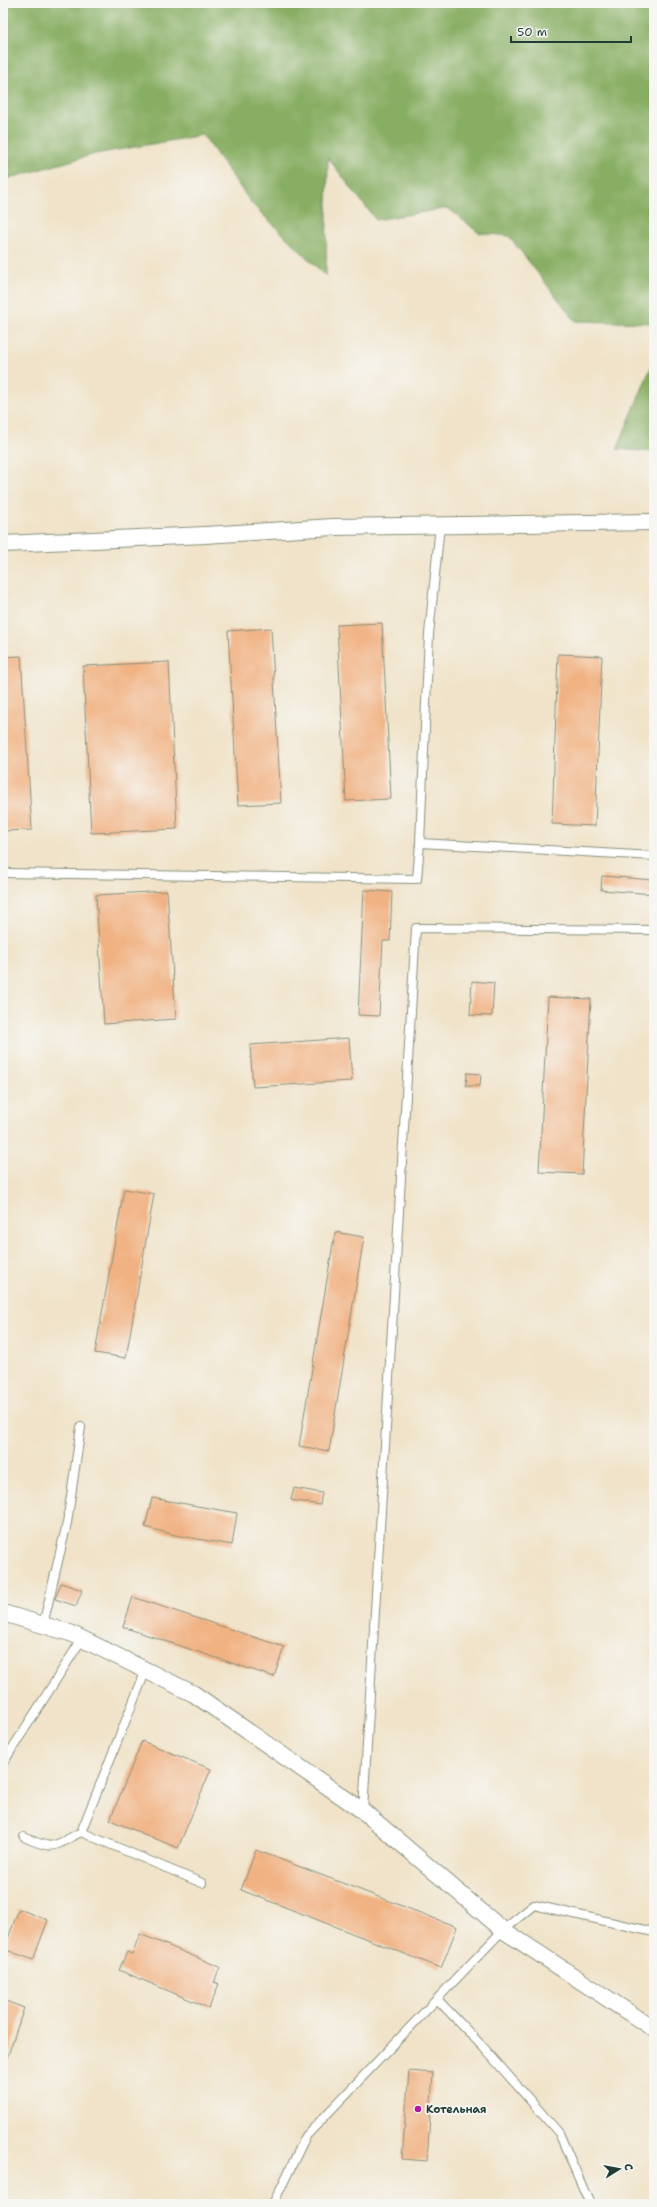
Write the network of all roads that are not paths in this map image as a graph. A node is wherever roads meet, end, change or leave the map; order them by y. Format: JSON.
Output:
{"nodes":[{"id":1,"x":654,"y":522,"type":"edge"},
{"id":2,"x":440,"y":525,"type":"junction"},
{"id":3,"x":3,"y":544,"type":"edge"},
{"id":4,"x":420,"y":843,"type":"junction"},
{"id":5,"x":654,"y":856,"type":"edge"},
{"id":6,"x":3,"y":873,"type":"edge"},
{"id":7,"x":654,"y":930,"type":"edge"},
{"id":8,"x":81,"y":1427,"type":"dead end"},
{"id":9,"x":3,"y":1613,"type":"edge"},
{"id":10,"x":43,"y":1625,"type":"junction"},
{"id":11,"x":82,"y":1639,"type":"junction"},
{"id":12,"x":146,"y":1670,"type":"junction"},
{"id":13,"x":3,"y":1763,"type":"edge"},
{"id":14,"x":363,"y":1811,"type":"junction"},
{"id":15,"x":81,"y":1832,"type":"junction"},
{"id":16,"x":24,"y":1837,"type":"dead end"},
{"id":17,"x":202,"y":1883,"type":"dead end"},
{"id":18,"x":503,"y":1930,"type":"junction"},
{"id":19,"x":654,"y":1932,"type":"edge"},
{"id":20,"x":438,"y":1999,"type":"junction"},
{"id":21,"x":654,"y":2028,"type":"edge"},
{"id":22,"x":273,"y":2204,"type":"edge"},
{"id":23,"x":590,"y":2204,"type":"edge"}],
"edges":[{"from":1,"to":2,"type":"street"},
{"from":2,"to":3,"type":"street"},
{"from":2,"to":4,"type":"lane"},
{"from":4,"to":5,"type":"lane"},
{"from":4,"to":6,"type":"lane"},
{"from":7,"to":14,"type":"lane"},
{"from":8,"to":10,"type":"lane"},
{"from":9,"to":10,"type":"street"},
{"from":10,"to":11,"type":"street"},
{"from":11,"to":12,"type":"street"},
{"from":11,"to":13,"type":"lane"},
{"from":12,"to":14,"type":"street"},
{"from":12,"to":15,"type":"lane"},
{"from":14,"to":18,"type":"street"},
{"from":15,"to":16,"type":"lane"},
{"from":15,"to":17,"type":"lane"},
{"from":18,"to":19,"type":"lane"},
{"from":18,"to":20,"type":"lane"},
{"from":18,"to":21,"type":"street"},
{"from":20,"to":22,"type":"lane"},
{"from":20,"to":23,"type":"lane"}]}
